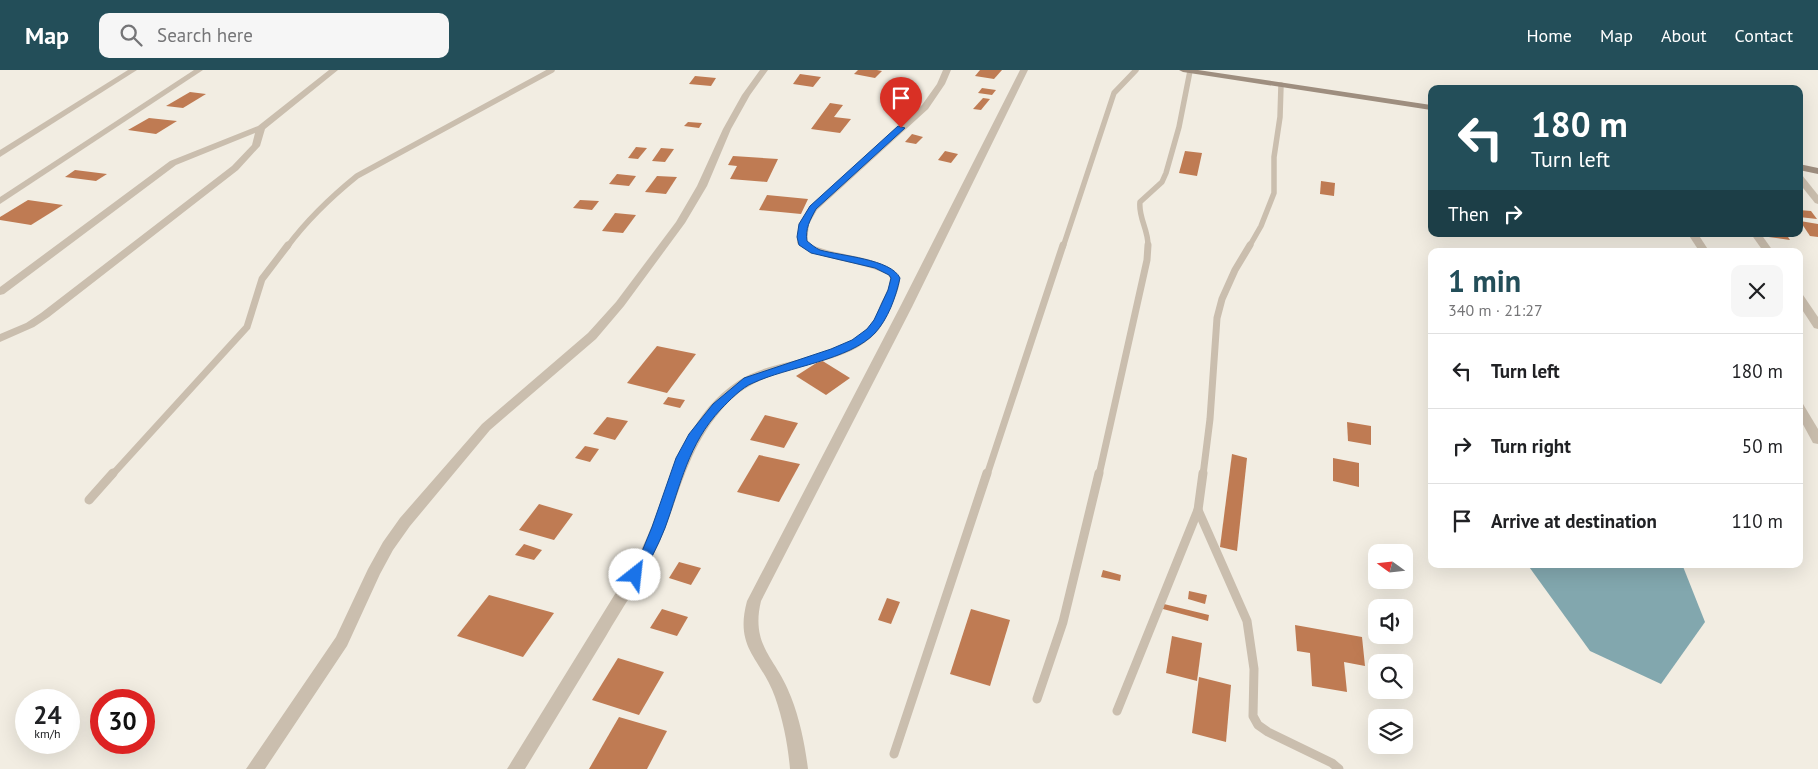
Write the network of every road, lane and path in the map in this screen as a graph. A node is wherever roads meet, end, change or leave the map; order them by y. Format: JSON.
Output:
{"nodes":[{"id":1,"x":133,"y":70,"type":"edge"},
{"id":2,"x":199,"y":70,"type":"edge"},
{"id":3,"x":334,"y":70,"type":"edge"},
{"id":4,"x":552,"y":70,"type":"edge"},
{"id":5,"x":764,"y":70,"type":"edge"},
{"id":6,"x":947,"y":70,"type":"edge"},
{"id":7,"x":1024,"y":70,"type":"edge"},
{"id":8,"x":1136,"y":70,"type":"edge"},
{"id":9,"x":1186,"y":71,"type":"edge"},
{"id":10,"x":1281,"y":85,"type":"junction"},
{"id":11,"x":1428,"y":108,"type":"edge"},
{"id":12,"x":261,"y":128,"type":"junction"},
{"id":13,"x":0,"y":154,"type":"edge"},
{"id":14,"x":1803,"y":168,"type":"edge"},
{"id":15,"x":1818,"y":171,"type":"edge"},
{"id":16,"x":1803,"y":182,"type":"edge"},
{"id":17,"x":0,"y":201,"type":"edge"},
{"id":18,"x":1818,"y":201,"type":"edge"},
{"id":19,"x":1695,"y":237,"type":"edge"},
{"id":20,"x":1758,"y":237,"type":"edge"},
{"id":21,"x":1702,"y":248,"type":"edge"},
{"id":22,"x":1766,"y":248,"type":"edge"},
{"id":23,"x":0,"y":292,"type":"edge"},
{"id":24,"x":1803,"y":303,"type":"edge"},
{"id":25,"x":1818,"y":326,"type":"edge"},
{"id":26,"x":0,"y":338,"type":"edge"},
{"id":27,"x":1803,"y":414,"type":"edge"},
{"id":28,"x":1818,"y":440,"type":"edge"},
{"id":29,"x":89,"y":500,"type":"dead end"},
{"id":30,"x":1198,"y":510,"type":"junction"},
{"id":31,"x":1037,"y":699,"type":"dead end"},
{"id":32,"x":1117,"y":711,"type":"dead end"},
{"id":33,"x":894,"y":754,"type":"dead end"},
{"id":34,"x":255,"y":769,"type":"edge"},
{"id":35,"x":516,"y":769,"type":"edge"},
{"id":36,"x":799,"y":769,"type":"edge"},
{"id":37,"x":1338,"y":769,"type":"edge"}],
"edges":[{"from":1,"to":13,"type":"street"},
{"from":2,"to":17,"type":"street"},
{"from":3,"to":12,"type":"street"},
{"from":4,"to":29,"type":"lane"},
{"from":5,"to":34,"type":"street"},
{"from":6,"to":35,"type":"street"},
{"from":7,"to":36,"type":"street"},
{"from":8,"to":33,"type":"lane"},
{"from":9,"to":10,"type":"street"},
{"from":9,"to":31,"type":"lane"},
{"from":10,"to":11,"type":"street"},
{"from":10,"to":30,"type":"lane"},
{"from":12,"to":23,"type":"street"},
{"from":12,"to":26,"type":"street"},
{"from":14,"to":15,"type":"street"},
{"from":16,"to":18,"type":"street"},
{"from":19,"to":21,"type":"street"},
{"from":20,"to":22,"type":"street"},
{"from":24,"to":25,"type":"street"},
{"from":27,"to":28,"type":"street"},
{"from":30,"to":32,"type":"lane"},
{"from":30,"to":37,"type":"lane"}]}
